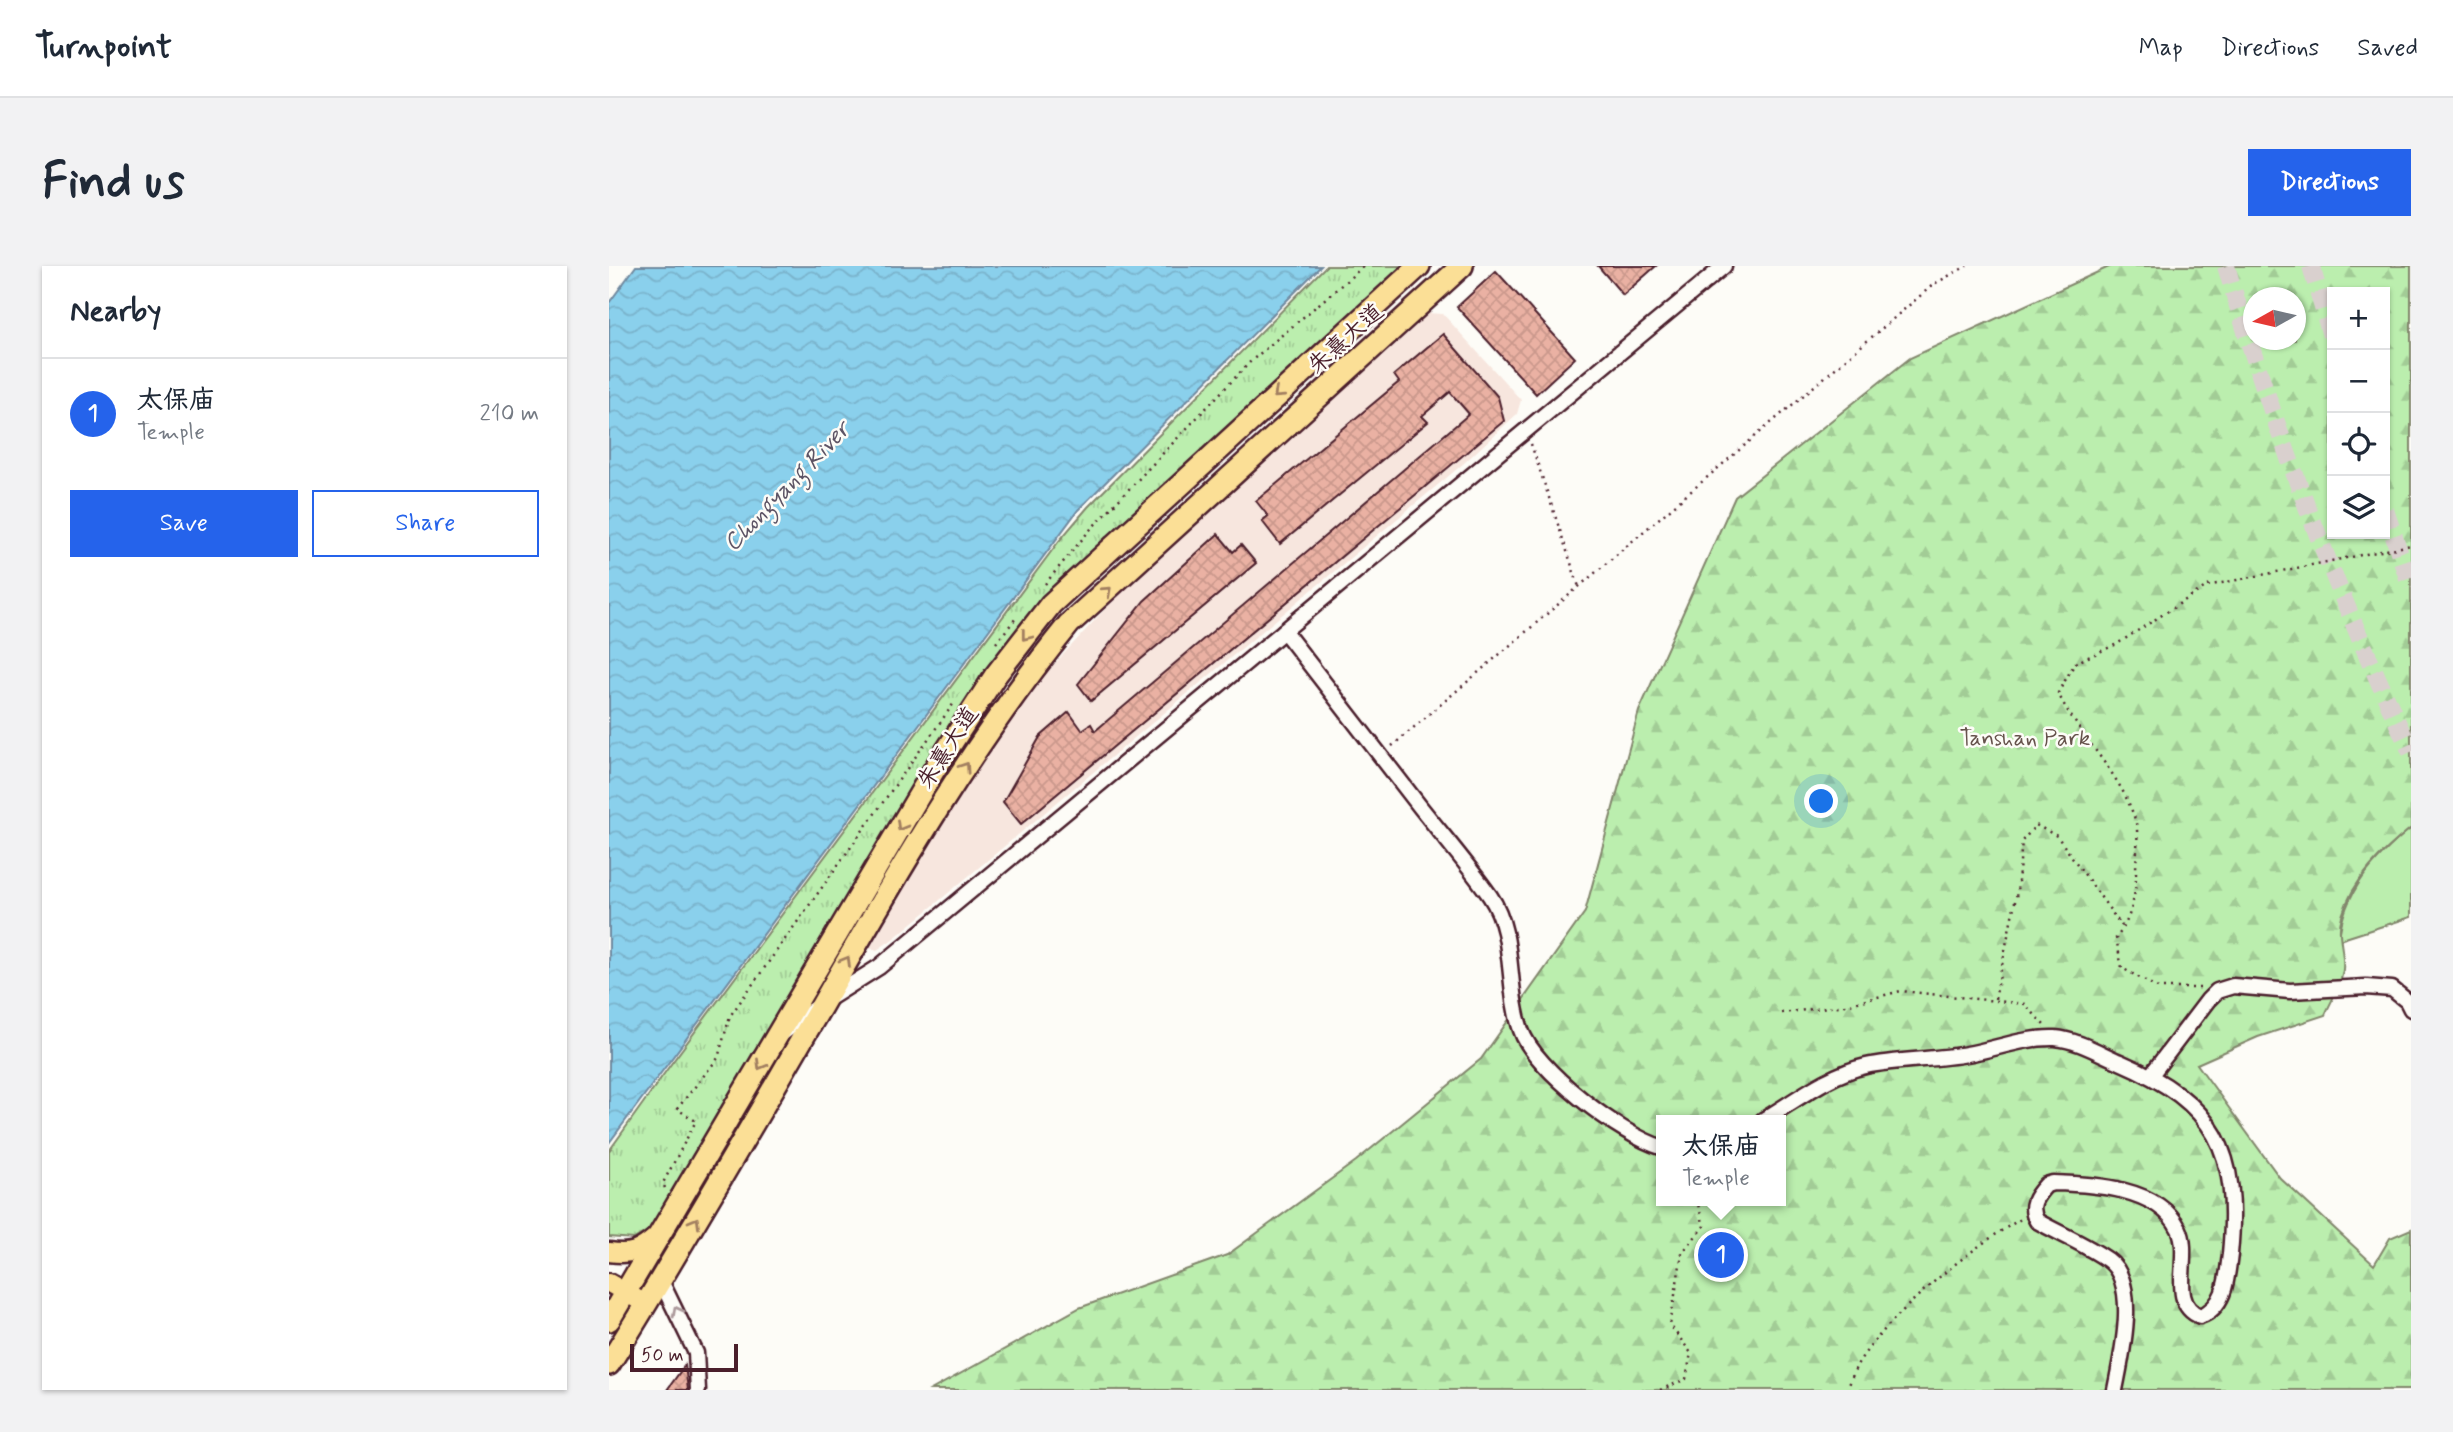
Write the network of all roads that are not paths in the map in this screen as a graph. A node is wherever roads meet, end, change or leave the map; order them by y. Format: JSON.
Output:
{"nodes":[{"id":1,"x":1419,"y":266,"type":"edge"},
{"id":2,"x":1462,"y":266,"type":"edge"},
{"id":3,"x":1724,"y":266,"type":"edge"},
{"id":4,"x":1284,"y":631,"type":"junction"},
{"id":5,"x":822,"y":1003,"type":"junction"},
{"id":6,"x":2411,"y":1009,"type":"edge"},
{"id":7,"x":776,"y":1039,"type":"junction"},
{"id":8,"x":2151,"y":1075,"type":"junction"},
{"id":9,"x":1771,"y":1115,"type":"edge"},
{"id":10,"x":1656,"y":1146,"type":"edge"},
{"id":11,"x":666,"y":1228,"type":"junction"},
{"id":12,"x":609,"y":1252,"type":"edge"},
{"id":13,"x":640,"y":1269,"type":"junction"},
{"id":14,"x":661,"y":1281,"type":"junction"},
{"id":15,"x":618,"y":1288,"type":"edge"},
{"id":16,"x":646,"y":1305,"type":"junction"},
{"id":17,"x":609,"y":1321,"type":"edge"},
{"id":18,"x":609,"y":1364,"type":"edge"},
{"id":19,"x":698,"y":1390,"type":"edge"},
{"id":20,"x":2115,"y":1390,"type":"edge"}],
"edges":[{"from":1,"to":7,"type":"highway","name":"朱熹大道","one_way":true},
{"from":5,"to":2,"type":"highway","name":"朱熹大道","one_way":true},
{"from":3,"to":4,"type":"street"},
{"from":4,"to":5,"type":"street"},
{"from":4,"to":10,"type":"street"},
{"from":5,"to":7,"type":"street"},
{"from":14,"to":5,"type":"highway","name":"朱熹大道","one_way":true},
{"from":6,"to":8,"type":"street"},
{"from":7,"to":11,"type":"highway","name":"朱熹大道","one_way":true},
{"from":8,"to":9,"type":"street"},
{"from":8,"to":20,"type":"street"},
{"from":11,"to":12,"type":"main road"},
{"from":11,"to":13,"type":"highway","name":"朱熹大道"},
{"from":12,"to":13,"type":"main road"},
{"from":13,"to":14,"type":"main road"},
{"from":13,"to":15,"type":"highway","name":"朱熹大道"},
{"from":14,"to":16,"type":"highway","name":"朱熹大道"},
{"from":19,"to":14,"type":"street","one_way":true},
{"from":15,"to":16,"type":"main road"},
{"from":15,"to":17,"type":"highway","name":"朱熹大道"},
{"from":16,"to":18,"type":"highway","name":"朱熹大道"}]}
